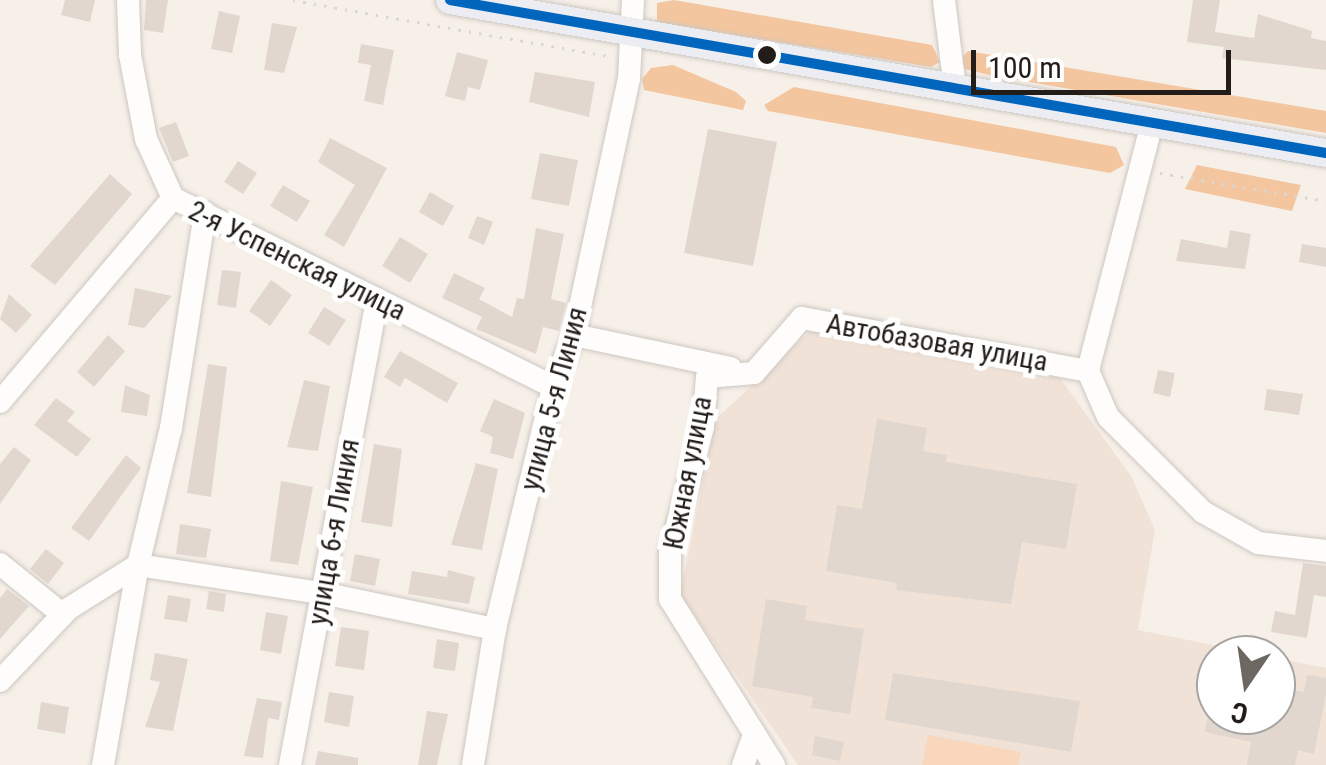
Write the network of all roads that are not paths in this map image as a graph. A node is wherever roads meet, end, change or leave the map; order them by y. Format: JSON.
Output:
{"nodes":[{"id":1,"x":128,"y":0,"type":"edge"},
{"id":2,"x":450,"y":0,"type":"edge"},
{"id":3,"x":633,"y":0,"type":"edge"},
{"id":4,"x":944,"y":0,"type":"edge"},
{"id":5,"x":630,"y":46,"type":"junction"},
{"id":6,"x":955,"y":88,"type":"junction"},
{"id":7,"x":1152,"y":123,"type":"junction"},
{"id":8,"x":1326,"y":153,"type":"edge"},
{"id":9,"x":173,"y":198,"type":"junction"},
{"id":10,"x":205,"y":213,"type":"junction"},
{"id":11,"x":376,"y":299,"type":"junction"},
{"id":12,"x":574,"y":335,"type":"junction"},
{"id":13,"x":1088,"y":371,"type":"junction"},
{"id":14,"x":754,"y":373,"type":"junction"},
{"id":15,"x":553,"y":388,"type":"junction"},
{"id":16,"x":0,"y":402,"type":"edge"},
{"id":17,"x":1326,"y":550,"type":"edge"},
{"id":18,"x":0,"y":564,"type":"edge"},
{"id":19,"x":138,"y":565,"type":"junction"},
{"id":20,"x":322,"y":593,"type":"junction"},
{"id":21,"x":62,"y":614,"type":"junction"},
{"id":22,"x":495,"y":629,"type":"junction"},
{"id":23,"x":0,"y":681,"type":"edge"},
{"id":24,"x":754,"y":734,"type":"junction"},
{"id":25,"x":103,"y":765,"type":"edge"},
{"id":26,"x":290,"y":765,"type":"edge"},
{"id":27,"x":473,"y":765,"type":"edge"},
{"id":28,"x":743,"y":765,"type":"edge"},
{"id":29,"x":774,"y":765,"type":"edge"}],
"edges":[{"from":1,"to":9,"type":"street","name":"2-я Успенская улица"},
{"from":2,"to":5,"type":"main road"},
{"from":3,"to":5,"type":"street","name":"улица 5-я Линия"},
{"from":4,"to":6,"type":"street"},
{"from":5,"to":6,"type":"main road"},
{"from":5,"to":12,"type":"street","name":"улица 5-я Линия"},
{"from":6,"to":7,"type":"main road"},
{"from":7,"to":8,"type":"main road"},
{"from":7,"to":13,"type":"street"},
{"from":9,"to":10,"type":"street","name":"2-я Успенская улица"},
{"from":9,"to":16,"type":"street"},
{"from":10,"to":11,"type":"street","name":"2-я Успенская улица"},
{"from":10,"to":19,"type":"street"},
{"from":11,"to":15,"type":"street","name":"2-я Успенская улица"},
{"from":11,"to":20,"type":"street","name":"улица 6-я Линия"},
{"from":12,"to":14,"type":"street"},
{"from":12,"to":15,"type":"street","name":"улица 5-я Линия"},
{"from":13,"to":14,"type":"street","name":"Автобазовая улица"},
{"from":13,"to":17,"type":"street"},
{"from":14,"to":24,"type":"street","name":"Южная улица"},
{"from":15,"to":22,"type":"street","name":"улица 5-я Линия"},
{"from":18,"to":21,"type":"street"},
{"from":19,"to":20,"type":"street"},
{"from":19,"to":21,"type":"street"},
{"from":19,"to":25,"type":"street"},
{"from":20,"to":22,"type":"street"},
{"from":20,"to":26,"type":"street","name":"улица 6-я Линия"},
{"from":21,"to":23,"type":"street"},
{"from":22,"to":27,"type":"street","name":"улица 5-я Линия"},
{"from":24,"to":28,"type":"street"},
{"from":24,"to":29,"type":"street","name":"Южная улица"}]}
